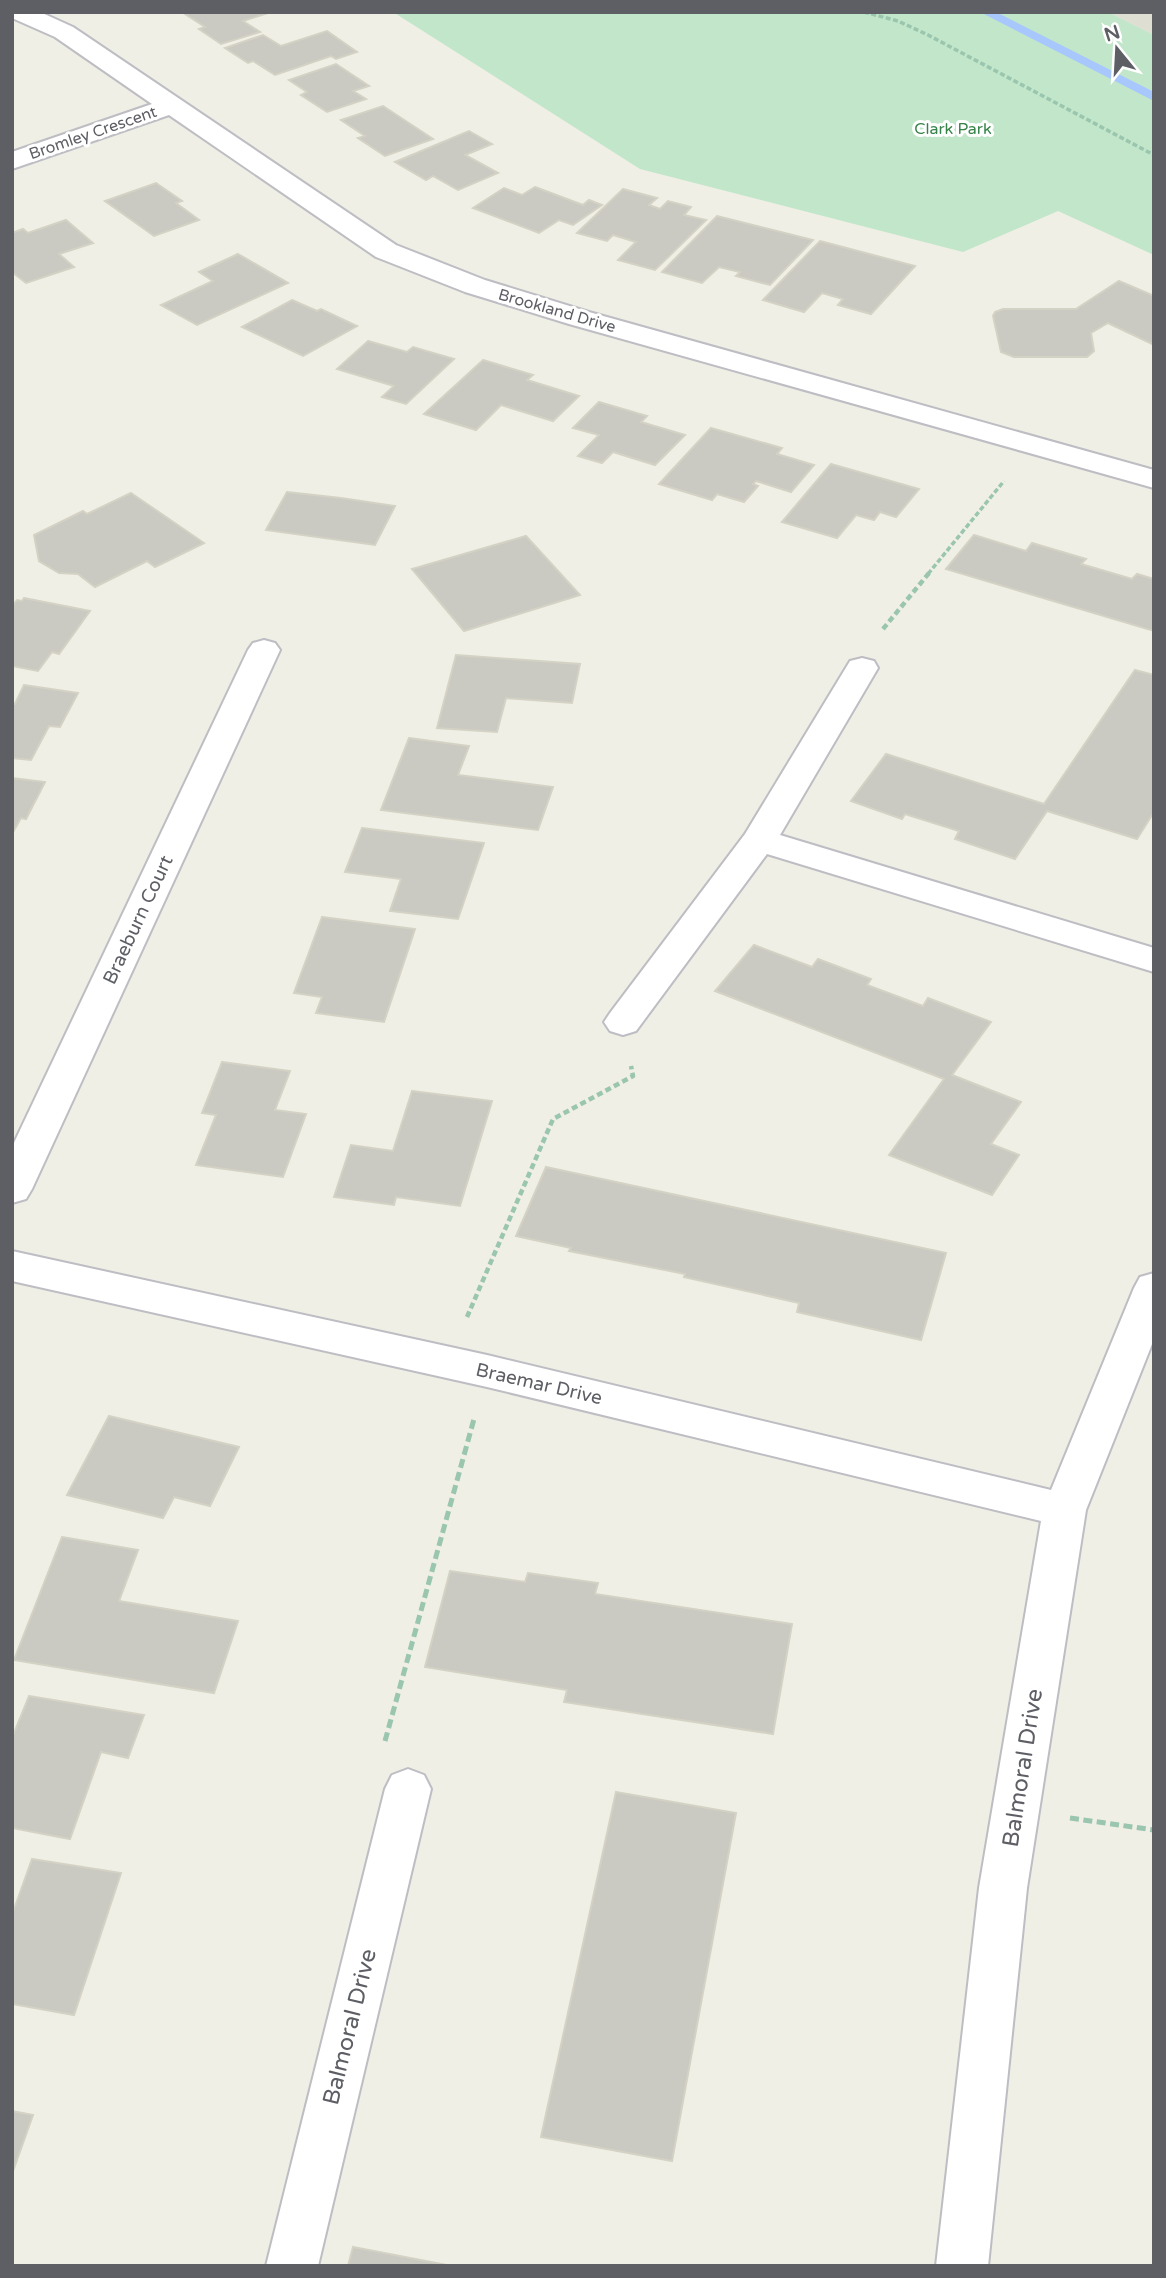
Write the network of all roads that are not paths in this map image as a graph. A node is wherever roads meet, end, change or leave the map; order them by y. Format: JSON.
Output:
{"nodes":[{"id":1,"x":19,"y":12,"type":"edge"},
{"id":2,"x":173,"y":105,"type":"junction"},
{"id":3,"x":12,"y":161,"type":"edge"},
{"id":4,"x":1154,"y":479,"type":"edge"},
{"id":5,"x":264,"y":650,"type":"dead end"},
{"id":6,"x":862,"y":668,"type":"road end"},
{"id":7,"x":759,"y":840,"type":"junction"},
{"id":8,"x":1154,"y":960,"type":"edge"},
{"id":9,"x":623,"y":1021,"type":"road end"},
{"id":10,"x":12,"y":1189,"type":"edge"},
{"id":11,"x":12,"y":1266,"type":"edge"},
{"id":12,"x":1154,"y":1288,"type":"edge"},
{"id":13,"x":1145,"y":1332,"type":"edge"},
{"id":14,"x":1064,"y":1510,"type":"junction"},
{"id":15,"x":408,"y":1789,"type":"road end"},
{"id":16,"x":292,"y":2266,"type":"edge"},
{"id":17,"x":962,"y":2266,"type":"edge"}],
"edges":[{"from":1,"to":2,"type":"street","name":"Brookland Drive"},
{"from":2,"to":3,"type":"street","name":"Bromley Crescent"},
{"from":2,"to":4,"type":"street","name":"Brookland Drive"},
{"from":5,"to":10,"type":"street","name":"Braeburn Court"},
{"from":6,"to":7,"type":"street"},
{"from":7,"to":8,"type":"street"},
{"from":7,"to":9,"type":"street"},
{"from":11,"to":14,"type":"street","name":"Braemar Drive"},
{"from":12,"to":13,"type":"street","name":"Balmoral Drive"},
{"from":13,"to":14,"type":"street","name":"Balmoral Drive"},
{"from":14,"to":17,"type":"street","name":"Balmoral Drive"},
{"from":15,"to":16,"type":"street","name":"Balmoral Drive"}]}
